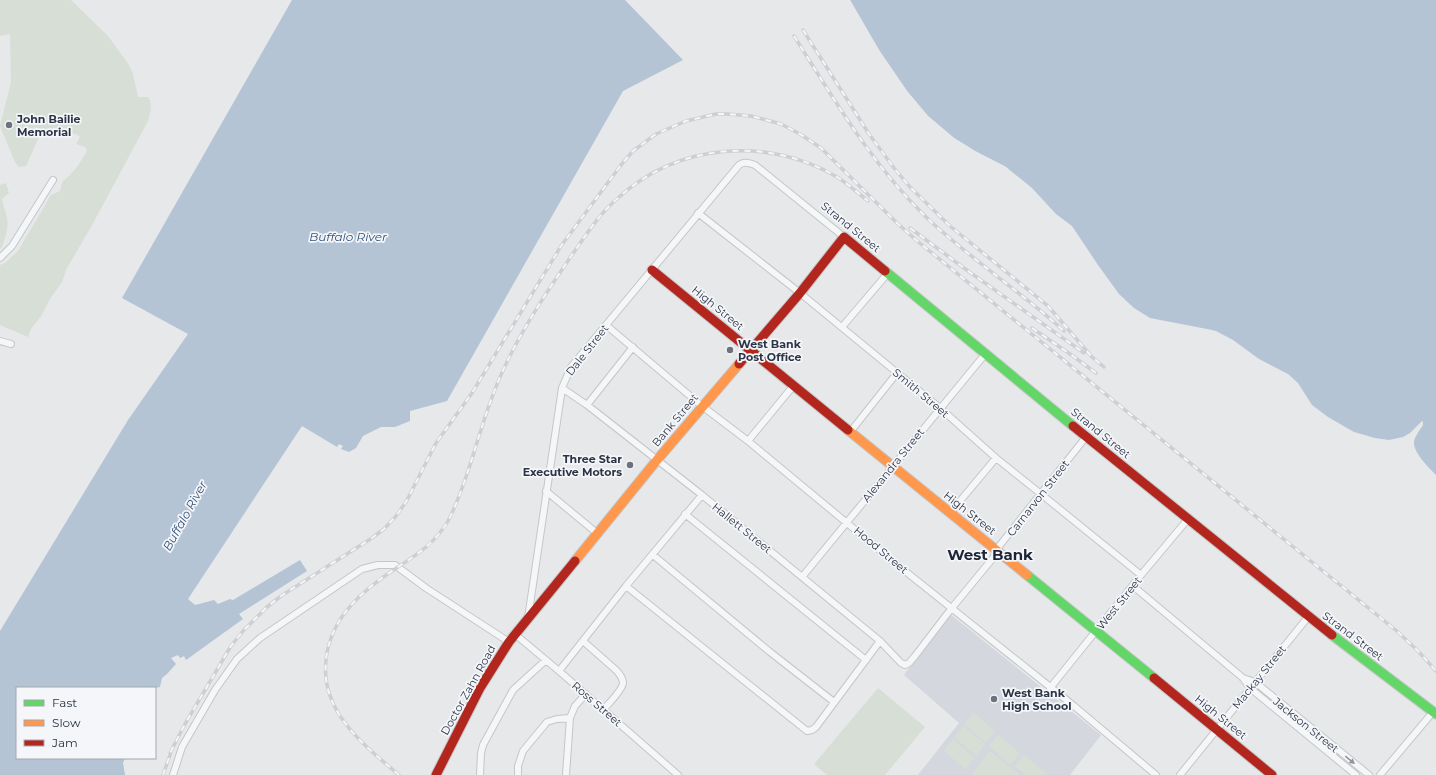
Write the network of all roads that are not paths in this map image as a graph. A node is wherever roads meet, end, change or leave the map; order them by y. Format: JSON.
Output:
{"nodes":[{"id":1,"x":755,"y":165,"type":"joint"},
{"id":2,"x":53,"y":180,"type":"dead end"},
{"id":3,"x":698,"y":213,"type":"junction"},
{"id":4,"x":844,"y":237,"type":"junction"},
{"id":5,"x":0,"y":258,"type":"edge"},
{"id":6,"x":652,"y":270,"type":"junction"},
{"id":7,"x":888,"y":273,"type":"junction"},
{"id":8,"x":800,"y":293,"type":"junction"},
{"id":9,"x":606,"y":325,"type":"junction"},
{"id":10,"x":842,"y":327,"type":"junction"},
{"id":11,"x":0,"y":341,"type":"edge"},
{"id":12,"x":11,"y":344,"type":"dead end"},
{"id":13,"x":633,"y":348,"type":"junction"},
{"id":14,"x":751,"y":350,"type":"junction"},
{"id":15,"x":986,"y":353,"type":"junction"},
{"id":16,"x":897,"y":373,"type":"junction"},
{"id":17,"x":794,"y":385,"type":"junction"},
{"id":18,"x":562,"y":388,"type":"junction"},
{"id":19,"x":587,"y":405,"type":"junction"},
{"id":20,"x":702,"y":406,"type":"junction"},
{"id":21,"x":940,"y":408,"type":"junction"},
{"id":22,"x":851,"y":431,"type":"junction"},
{"id":23,"x":1086,"y":436,"type":"junction"},
{"id":24,"x":748,"y":441,"type":"junction"},
{"id":25,"x":996,"y":458,"type":"junction"},
{"id":26,"x":657,"y":460,"type":"junction"},
{"id":27,"x":892,"y":466,"type":"junction"},
{"id":28,"x":546,"y":491,"type":"junction"},
{"id":29,"x":1041,"y":494,"type":"junction"},
{"id":30,"x":702,"y":495,"type":"junction"},
{"id":31,"x":950,"y":513,"type":"junction"},
{"id":32,"x":685,"y":514,"type":"junction"},
{"id":33,"x":1188,"y":519,"type":"junction"},
{"id":34,"x":847,"y":522,"type":"junction"},
{"id":35,"x":598,"y":534,"type":"junction"},
{"id":36,"x":998,"y":550,"type":"junction"},
{"id":37,"x":653,"y":555,"type":"junction"},
{"id":38,"x":1141,"y":575,"type":"junction"},
{"id":39,"x":802,"y":577,"type":"junction"},
{"id":40,"x":626,"y":586,"type":"junction"},
{"id":41,"x":1133,"y":586,"type":"junction"},
{"id":42,"x":951,"y":609,"type":"junction"},
{"id":43,"x":1308,"y":617,"type":"junction"},
{"id":44,"x":528,"y":620,"type":"junction"},
{"id":45,"x":1096,"y":631,"type":"junction"},
{"id":46,"x":516,"y":635,"type":"junction"},
{"id":47,"x":582,"y":641,"type":"junction"},
{"id":48,"x":509,"y":642,"type":"junction"},
{"id":49,"x":880,"y":642,"type":"junction"},
{"id":50,"x":917,"y":654,"type":"joint"},
{"id":51,"x":546,"y":660,"type":"junction"},
{"id":52,"x":866,"y":660,"type":"junction"},
{"id":53,"x":559,"y":670,"type":"junction"},
{"id":54,"x":1243,"y":678,"type":"junction"},
{"id":55,"x":1255,"y":682,"type":"junction"},
{"id":56,"x":1050,"y":688,"type":"junction"},
{"id":57,"x":1250,"y":688,"type":"junction"},
{"id":58,"x":586,"y":694,"type":"junction"},
{"id":59,"x":834,"y":702,"type":"junction"},
{"id":60,"x":603,"y":710,"type":"junction"},
{"id":61,"x":1434,"y":713,"type":"edge"},
{"id":62,"x":570,"y":718,"type":"junction"},
{"id":63,"x":1217,"y":730,"type":"junction"},
{"id":64,"x":173,"y":775,"type":"edge"},
{"id":65,"x":436,"y":775,"type":"edge"},
{"id":66,"x":480,"y":775,"type":"edge"},
{"id":67,"x":518,"y":775,"type":"edge"},
{"id":68,"x":566,"y":775,"type":"edge"},
{"id":69,"x":678,"y":775,"type":"edge"},
{"id":70,"x":1156,"y":775,"type":"edge"},
{"id":71,"x":1180,"y":775,"type":"edge"},
{"id":72,"x":1272,"y":775,"type":"edge"},
{"id":73,"x":1356,"y":775,"type":"edge"},
{"id":74,"x":1368,"y":775,"type":"edge"},
{"id":75,"x":1380,"y":775,"type":"edge"}],
"edges":[{"from":1,"to":3,"type":"street","name":"Dale Street"},
{"from":1,"to":4,"type":"street","name":"Strand Street"},
{"from":2,"to":5,"type":"street"},
{"from":3,"to":6,"type":"street","name":"Dale Street"},
{"from":3,"to":8,"type":"street","name":"Smith Street"},
{"from":4,"to":7,"type":"street","name":"Strand Street"},
{"from":4,"to":8,"type":"street","name":"Bank Street"},
{"from":6,"to":9,"type":"street","name":"Dale Street"},
{"from":6,"to":14,"type":"street","name":"High Street"},
{"from":7,"to":10,"type":"street"},
{"from":7,"to":15,"type":"street","name":"Strand Street"},
{"from":8,"to":10,"type":"street","name":"Smith Street"},
{"from":8,"to":14,"type":"street","name":"Bank Street"},
{"from":9,"to":13,"type":"street","name":"Hood Street"},
{"from":9,"to":18,"type":"street","name":"Dale Street"},
{"from":10,"to":16,"type":"street","name":"Smith Street"},
{"from":11,"to":12,"type":"street"},
{"from":13,"to":19,"type":"street"},
{"from":13,"to":20,"type":"street","name":"Hood Street"},
{"from":14,"to":17,"type":"street","name":"High Street"},
{"from":14,"to":20,"type":"street","name":"Bank Street"},
{"from":15,"to":21,"type":"street","name":"Alexandra Street"},
{"from":15,"to":23,"type":"street","name":"Strand Street"},
{"from":16,"to":21,"type":"street","name":"Smith Street"},
{"from":16,"to":22,"type":"street"},
{"from":17,"to":22,"type":"street","name":"High Street"},
{"from":17,"to":24,"type":"street"},
{"from":18,"to":19,"type":"street","name":"Hallett Street"},
{"from":18,"to":28,"type":"street","name":"Dale Street"},
{"from":19,"to":26,"type":"street","name":"Hallett Street"},
{"from":20,"to":24,"type":"street","name":"Hood Street"},
{"from":20,"to":26,"type":"street","name":"Bank Street"},
{"from":21,"to":25,"type":"street","name":"Smith Street"},
{"from":21,"to":27,"type":"street","name":"Alexandra Street"},
{"from":22,"to":27,"type":"street","name":"High Street"},
{"from":23,"to":29,"type":"street","name":"Carnarvon Street"},
{"from":23,"to":33,"type":"street","name":"Strand Street"},
{"from":24,"to":34,"type":"street","name":"Hood Street"},
{"from":25,"to":29,"type":"street","name":"Smith Street"},
{"from":25,"to":31,"type":"street"},
{"from":26,"to":30,"type":"street","name":"Hallett Street"},
{"from":26,"to":35,"type":"street","name":"Bank Street"},
{"from":27,"to":31,"type":"street","name":"High Street"},
{"from":27,"to":34,"type":"street","name":"Alexandra Street"},
{"from":28,"to":35,"type":"street"},
{"from":28,"to":44,"type":"street","name":"Dale Street"},
{"from":29,"to":36,"type":"street","name":"Carnarvon Street"},
{"from":29,"to":38,"type":"street","name":"Smith Street"},
{"from":30,"to":32,"type":"street"},
{"from":30,"to":39,"type":"street","name":"Hallett Street"},
{"from":31,"to":36,"type":"street","name":"High Street"},
{"from":32,"to":37,"type":"street"},
{"from":32,"to":52,"type":"street"},
{"from":33,"to":38,"type":"street","name":"West Street"},
{"from":33,"to":43,"type":"street","name":"Strand Street"},
{"from":34,"to":39,"type":"street","name":"Alexandra Street"},
{"from":34,"to":42,"type":"street","name":"Hood Street"},
{"from":35,"to":44,"type":"street","name":"Bank Street"},
{"from":36,"to":42,"type":"street","name":"Carnarvon Street"},
{"from":36,"to":45,"type":"street","name":"High Street"},
{"from":37,"to":40,"type":"street"},
{"from":37,"to":59,"type":"street"},
{"from":38,"to":41,"type":"street","name":"West Street"},
{"from":39,"to":49,"type":"street","name":"Hallett Street"},
{"from":40,"to":47,"type":"street"},
{"from":40,"to":59,"type":"street"},
{"from":41,"to":45,"type":"street","name":"West Street"},
{"from":41,"to":54,"type":"street","name":"Jackson Street"},
{"from":42,"to":50,"type":"street","name":"Carnarvon Street"},
{"from":42,"to":56,"type":"street","name":"Hood Street"},
{"from":43,"to":55,"type":"street","name":"Mackay Street"},
{"from":43,"to":61,"type":"street","name":"Strand Street"},
{"from":44,"to":46,"type":"street","name":"Doctor Zahn Road"},
{"from":45,"to":56,"type":"street","name":"West Street"},
{"from":45,"to":63,"type":"street","name":"High Street"},
{"from":46,"to":48,"type":"street","name":"Doctor Zahn Road"},
{"from":46,"to":51,"type":"street","name":"Ross Street"},
{"from":47,"to":53,"type":"street"},
{"from":47,"to":60,"type":"street"},
{"from":48,"to":64,"type":"street"},
{"from":48,"to":65,"type":"street","name":"Doctor Zahn Road"},
{"from":49,"to":50,"type":"street","name":"Hallett Street"},
{"from":49,"to":52,"type":"street"},
{"from":51,"to":53,"type":"street","name":"Ross Street"},
{"from":51,"to":66,"type":"street"},
{"from":52,"to":59,"type":"street"},
{"from":53,"to":58,"type":"street","name":"Ross Street"},
{"from":54,"to":55,"type":"street","name":"Jackson Street"},
{"from":54,"to":57,"type":"street","name":"Jackson Street"},
{"from":55,"to":57,"type":"street","name":"Mackay Street"},
{"from":55,"to":74,"type":"street","name":"Jackson Street","one_way":true},
{"from":56,"to":70,"type":"street","name":"Hood Street"},
{"from":57,"to":63,"type":"street","name":"Mackay Street"},
{"from":57,"to":73,"type":"street","name":"Jackson Street"},
{"from":58,"to":60,"type":"street","name":"Ross Street"},
{"from":58,"to":62,"type":"street"},
{"from":60,"to":69,"type":"street","name":"Ross Street"},
{"from":61,"to":75,"type":"street"},
{"from":62,"to":67,"type":"street"},
{"from":62,"to":68,"type":"street"},
{"from":63,"to":71,"type":"street","name":"Mackay Street"},
{"from":63,"to":72,"type":"street","name":"High Street"}]}
